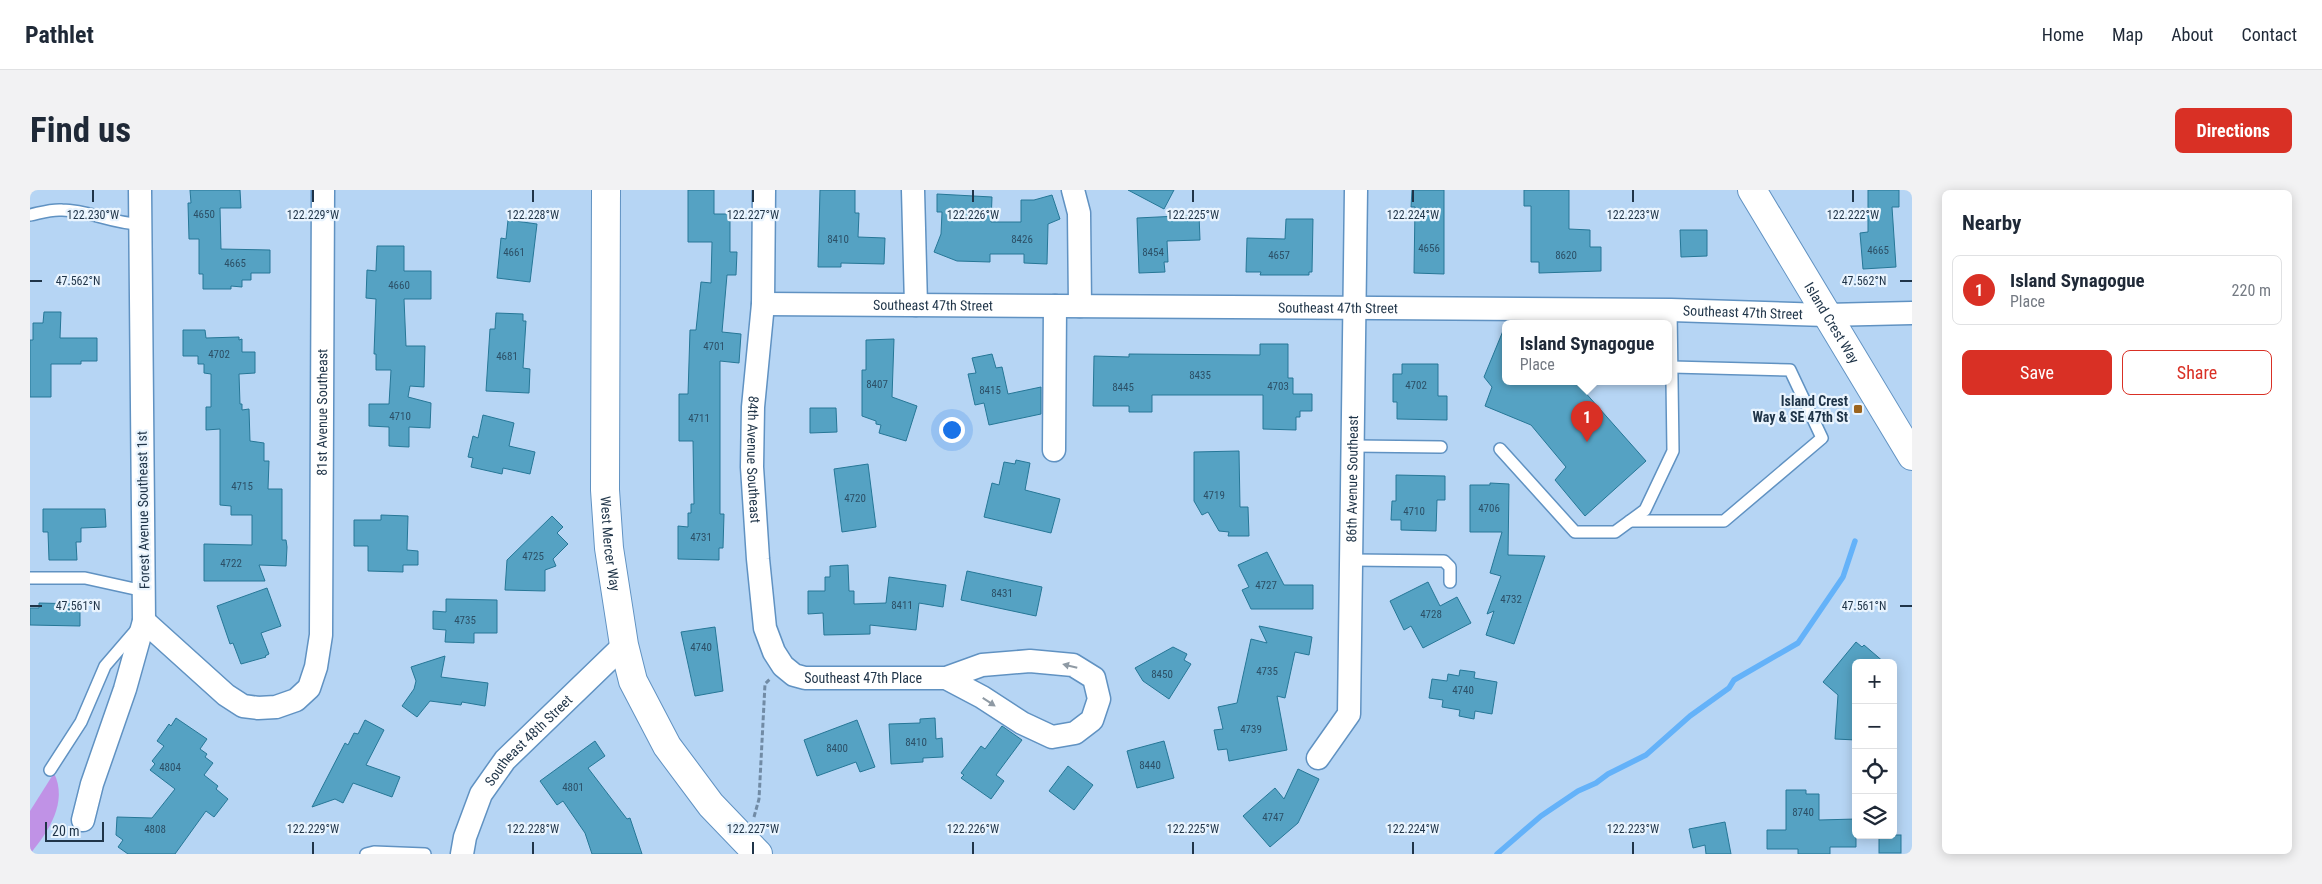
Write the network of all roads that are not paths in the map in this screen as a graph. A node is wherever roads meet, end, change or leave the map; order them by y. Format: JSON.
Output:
{"nodes":[{"id":1,"x":140,"y":190,"type":"edge"},
{"id":2,"x":324,"y":190,"type":"edge"},
{"id":3,"x":606,"y":190,"type":"edge"},
{"id":4,"x":764,"y":190,"type":"edge"},
{"id":5,"x":914,"y":190,"type":"edge"},
{"id":6,"x":1073,"y":190,"type":"edge"},
{"id":7,"x":1356,"y":190,"type":"edge"},
{"id":8,"x":1752,"y":190,"type":"edge"},
{"id":9,"x":30,"y":215,"type":"edge"},
{"id":10,"x":140,"y":224,"type":"junction"},
{"id":11,"x":763,"y":304,"type":"junction"},
{"id":12,"x":916,"y":305,"type":"junction"},
{"id":13,"x":1055,"y":306,"type":"junction"},
{"id":14,"x":1080,"y":306,"type":"junction"},
{"id":15,"x":1355,"y":307,"type":"junction"},
{"id":16,"x":1671,"y":310,"type":"junction"},
{"id":17,"x":1912,"y":313,"type":"edge"},
{"id":18,"x":1826,"y":315,"type":"junction"},
{"id":19,"x":1671,"y":320,"type":"edge"},
{"id":20,"x":1672,"y":367,"type":"joint"},
{"id":21,"x":1354,"y":446,"type":"junction"},
{"id":22,"x":1441,"y":447,"type":"dead end"},
{"id":23,"x":1500,"y":449,"type":"dead end"},
{"id":24,"x":1054,"y":450,"type":"dead end"},
{"id":25,"x":1912,"y":456,"type":"edge"},
{"id":26,"x":1630,"y":521,"type":"junction"},
{"id":27,"x":1352,"y":560,"type":"junction"},
{"id":28,"x":30,"y":578,"type":"edge"},
{"id":29,"x":1450,"y":582,"type":"dead end"},
{"id":30,"x":144,"y":592,"type":"junction"},
{"id":31,"x":144,"y":621,"type":"junction"},
{"id":32,"x":624,"y":646,"type":"junction"},
{"id":33,"x":782,"y":666,"type":"joint"},
{"id":34,"x":946,"y":678,"type":"junction"},
{"id":35,"x":1318,"y":758,"type":"dead end"},
{"id":36,"x":50,"y":770,"type":"dead end"},
{"id":37,"x":83,"y":820,"type":"dead end"},
{"id":38,"x":366,"y":854,"type":"edge"},
{"id":39,"x":425,"y":854,"type":"edge"},
{"id":40,"x":462,"y":854,"type":"edge"},
{"id":41,"x":758,"y":854,"type":"edge"}],
"edges":[{"from":1,"to":10,"type":"street","name":"Forest Avenue Southeast 1st"},
{"from":2,"to":31,"type":"street","name":"81st Avenue Southeast"},
{"from":3,"to":32,"type":"street","name":"West Mercer Way"},
{"from":4,"to":11,"type":"street","name":"84th Avenue Southeast"},
{"from":5,"to":12,"type":"street"},
{"from":6,"to":14,"type":"street"},
{"from":7,"to":15,"type":"street","name":"86th Avenue Southeast"},
{"from":8,"to":18,"type":"street","name":"Island Crest Way"},
{"from":9,"to":10,"type":"lane"},
{"from":10,"to":30,"type":"street","name":"Forest Avenue Southeast 1st"},
{"from":11,"to":12,"type":"street","name":"Southeast 47th Street"},
{"from":11,"to":33,"type":"street","name":"84th Avenue Southeast"},
{"from":12,"to":13,"type":"street","name":"Southeast 47th Street"},
{"from":13,"to":14,"type":"street","name":"Southeast 47th Street"},
{"from":13,"to":24,"type":"street"},
{"from":14,"to":15,"type":"street","name":"Southeast 47th Street"},
{"from":15,"to":16,"type":"street","name":"Southeast 47th Street"},
{"from":15,"to":21,"type":"street","name":"86th Avenue Southeast"},
{"from":16,"to":18,"type":"street","name":"Southeast 47th Street"},
{"from":16,"to":19,"type":"lane"},
{"from":17,"to":18,"type":"street","name":"Southeast 47th Street"},
{"from":18,"to":25,"type":"street","name":"Island Crest Way"},
{"from":20,"to":26,"type":"lane"},
{"from":20,"to":26,"type":"lane"},
{"from":21,"to":22,"type":"lane"},
{"from":21,"to":27,"type":"street","name":"86th Avenue Southeast"},
{"from":23,"to":26,"type":"lane"},
{"from":27,"to":29,"type":"lane"},
{"from":27,"to":35,"type":"street","name":"86th Avenue Southeast"},
{"from":28,"to":30,"type":"lane"},
{"from":30,"to":31,"type":"street","name":"Forest Avenue Southeast 1st"},
{"from":31,"to":36,"type":"lane"},
{"from":31,"to":37,"type":"street","name":"Forest Avenue Southeast 1st"},
{"from":32,"to":40,"type":"street","name":"Southeast 48th Street"},
{"from":32,"to":41,"type":"street","name":"West Mercer Way"},
{"from":33,"to":34,"type":"street","name":"Southeast 47th Place"},
{"from":34,"to":34,"type":"street","name":"Southeast 47th Place","one_way":true},
{"from":38,"to":39,"type":"lane"}]}
